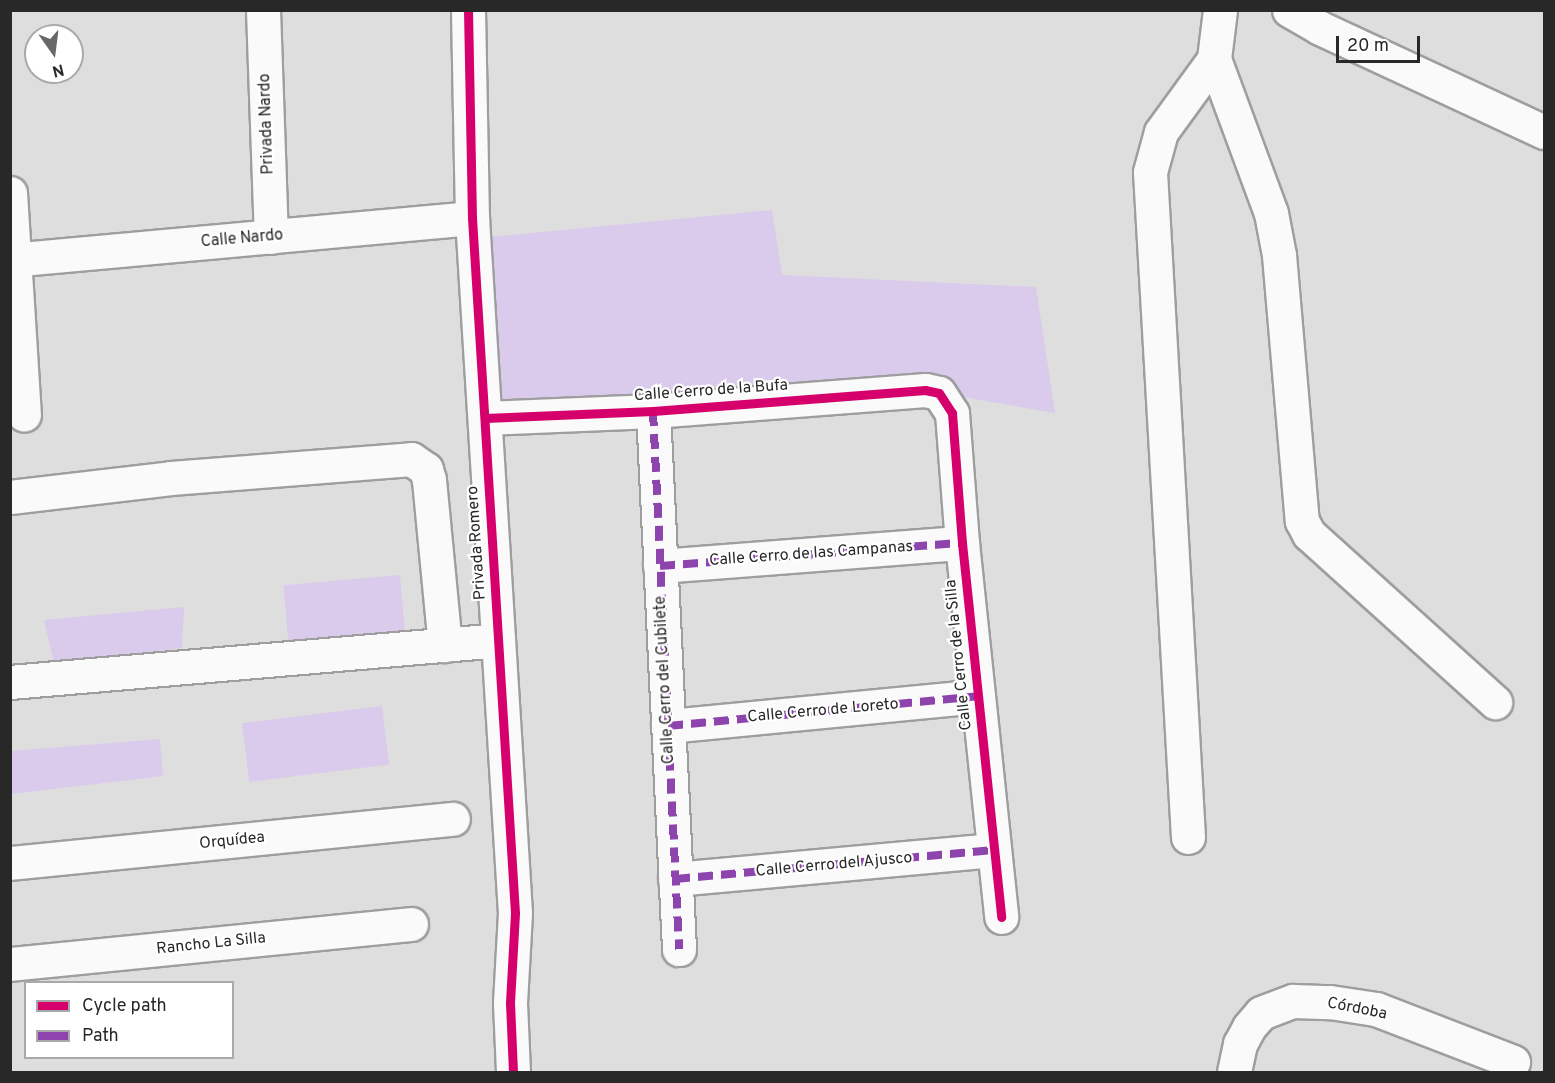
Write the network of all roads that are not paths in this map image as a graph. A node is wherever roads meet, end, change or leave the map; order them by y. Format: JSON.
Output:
{"nodes":[{"id":1,"x":263,"y":10,"type":"edge"},
{"id":2,"x":468,"y":10,"type":"edge"},
{"id":3,"x":1220,"y":10,"type":"edge"},
{"id":4,"x":1289,"y":10,"type":"edge"},
{"id":5,"x":1214,"y":59,"type":"junction"},
{"id":6,"x":1545,"y":132,"type":"edge"},
{"id":7,"x":10,"y":193,"type":"edge"},
{"id":8,"x":472,"y":218,"type":"junction"},
{"id":9,"x":271,"y":237,"type":"junction"},
{"id":10,"x":13,"y":260,"type":"edge"},
{"id":11,"x":939,"y":393,"type":"joint"},
{"id":12,"x":653,"y":411,"type":"junction"},
{"id":13,"x":24,"y":415,"type":"dead end"},
{"id":14,"x":484,"y":418,"type":"junction"},
{"id":15,"x":10,"y":497,"type":"edge"},
{"id":16,"x":962,"y":543,"type":"junction"},
{"id":17,"x":660,"y":566,"type":"junction"},
{"id":18,"x":498,"y":640,"type":"junction"},
{"id":19,"x":446,"y":645,"type":"junction"},
{"id":20,"x":10,"y":682,"type":"edge"},
{"id":21,"x":978,"y":696,"type":"junction"},
{"id":22,"x":1495,"y":702,"type":"dead end"},
{"id":23,"x":668,"y":726,"type":"junction"},
{"id":24,"x":453,"y":819,"type":"dead end"},
{"id":25,"x":1188,"y":837,"type":"dead end"},
{"id":26,"x":994,"y":850,"type":"junction"},
{"id":27,"x":10,"y":862,"type":"edge"},
{"id":28,"x":675,"y":879,"type":"junction"},
{"id":29,"x":1001,"y":917,"type":"dead end"},
{"id":30,"x":411,"y":924,"type":"dead end"},
{"id":31,"x":679,"y":949,"type":"dead end"},
{"id":32,"x":10,"y":964,"type":"edge"},
{"id":33,"x":1513,"y":1062,"type":"dead end"},
{"id":34,"x":513,"y":1072,"type":"edge"},
{"id":35,"x":1234,"y":1072,"type":"edge"}],
"edges":[{"from":1,"to":9,"type":"street","name":"Privada Nardo"},
{"from":2,"to":8,"type":"street","name":"Privada Romero"},
{"from":3,"to":5,"type":"street"},
{"from":4,"to":6,"type":"street"},
{"from":5,"to":22,"type":"street"},
{"from":5,"to":25,"type":"street"},
{"from":7,"to":10,"type":"street"},
{"from":8,"to":9,"type":"street","name":"Calle Nardo"},
{"from":8,"to":14,"type":"street","name":"Privada Romero"},
{"from":9,"to":10,"type":"street","name":"Calle Nardo"},
{"from":10,"to":13,"type":"street"},
{"from":11,"to":12,"type":"street","name":"Calle Cerro de la Bufa"},
{"from":11,"to":16,"type":"street","name":"Calle Cerro de la Silla"},
{"from":12,"to":14,"type":"street","name":"Calle Cerro de la Bufa"},
{"from":12,"to":17,"type":"street","name":"Calle Cerro del Cubilete"},
{"from":14,"to":18,"type":"street","name":"Privada Romero"},
{"from":15,"to":19,"type":"street"},
{"from":16,"to":17,"type":"street","name":"Calle Cerro de las Campanas"},
{"from":16,"to":21,"type":"street","name":"Calle Cerro de la Silla"},
{"from":17,"to":23,"type":"street","name":"Calle Cerro del Cubilete"},
{"from":18,"to":19,"type":"street"},
{"from":18,"to":34,"type":"street","name":"Privada Romero"},
{"from":19,"to":20,"type":"street"},
{"from":21,"to":23,"type":"street","name":"Calle Cerro de Loreto"},
{"from":21,"to":26,"type":"street","name":"Calle Cerro de la Silla"},
{"from":23,"to":28,"type":"street","name":"Calle Cerro del Cubilete"},
{"from":24,"to":27,"type":"street","name":"Orquídea"},
{"from":26,"to":28,"type":"street","name":"Calle Cerro del Ajusco"},
{"from":26,"to":29,"type":"street","name":"Calle Cerro de la Silla"},
{"from":28,"to":31,"type":"street","name":"Calle Cerro del Cubilete"},
{"from":30,"to":32,"type":"street","name":"Rancho La Silla"},
{"from":33,"to":35,"type":"street","name":"Córdoba"}]}
